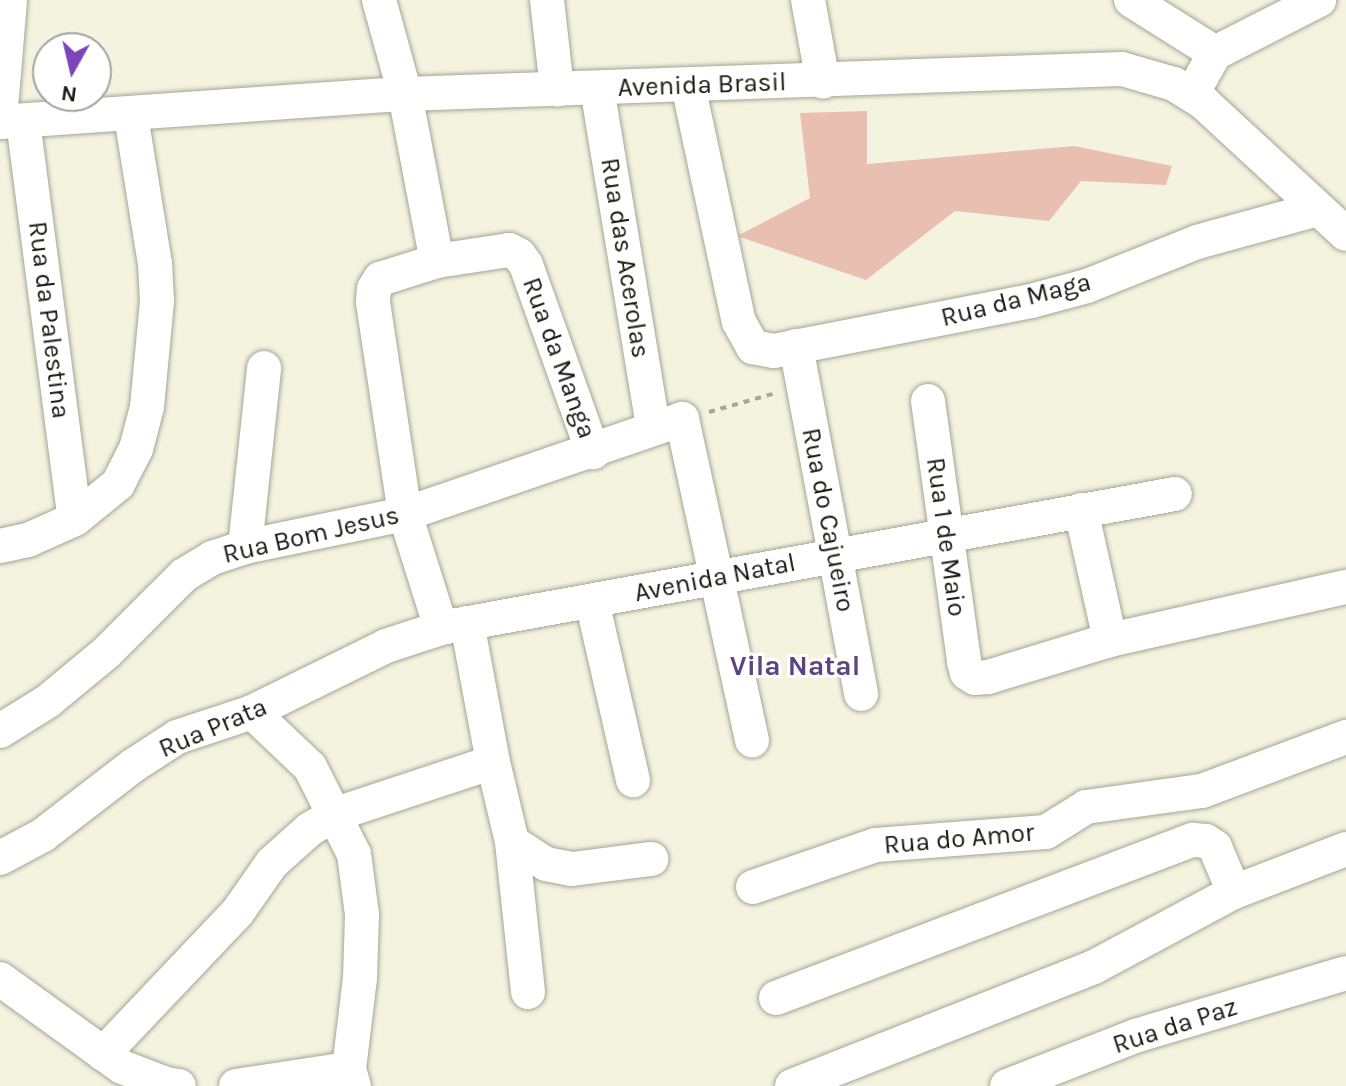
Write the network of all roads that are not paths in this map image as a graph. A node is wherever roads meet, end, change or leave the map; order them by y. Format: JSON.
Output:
{"nodes":[{"id":1,"x":10,"y":0,"type":"edge"},
{"id":2,"x":379,"y":0,"type":"edge"},
{"id":3,"x":547,"y":0,"type":"edge"},
{"id":4,"x":808,"y":0,"type":"edge"},
{"id":5,"x":1131,"y":0,"type":"edge"},
{"id":6,"x":1319,"y":0,"type":"edge"},
{"id":7,"x":1215,"y":53,"type":"junction"},
{"id":8,"x":823,"y":82,"type":"junction"},
{"id":9,"x":688,"y":85,"type":"junction"},
{"id":10,"x":597,"y":88,"type":"junction"},
{"id":11,"x":557,"y":89,"type":"junction"},
{"id":12,"x":405,"y":94,"type":"junction"},
{"id":13,"x":1192,"y":94,"type":"junction"},
{"id":14,"x":131,"y":116,"type":"junction"},
{"id":15,"x":8,"y":121,"type":"edge"},
{"id":16,"x":1318,"y":209,"type":"junction"},
{"id":17,"x":1346,"y":234,"type":"edge"},
{"id":18,"x":437,"y":261,"type":"junction"},
{"id":19,"x":796,"y":346,"type":"junction"},
{"id":20,"x":264,"y":368,"type":"dead end"},
{"id":21,"x":928,"y":401,"type":"dead end"},
{"id":22,"x":668,"y":424,"type":"junction"},
{"id":23,"x":593,"y":452,"type":"junction"},
{"id":24,"x":1175,"y":494,"type":"dead end"},
{"id":25,"x":1081,"y":510,"type":"junction"},
{"id":26,"x":405,"y":514,"type":"junction"},
{"id":27,"x":75,"y":519,"type":"junction"},
{"id":28,"x":945,"y":535,"type":"junction"},
{"id":29,"x":0,"y":546,"type":"edge"},
{"id":30,"x":245,"y":547,"type":"junction"},
{"id":31,"x":834,"y":556,"type":"junction"},
{"id":32,"x":714,"y":578,"type":"junction"},
{"id":33,"x":1346,"y":587,"type":"edge"},
{"id":34,"x":592,"y":601,"type":"junction"},
{"id":35,"x":454,"y":625,"type":"junction"},
{"id":36,"x":1110,"y":640,"type":"junction"},
{"id":37,"x":354,"y":662,"type":"joint"},
{"id":38,"x":861,"y":694,"type":"dead end"},
{"id":39,"x":252,"y":712,"type":"junction"},
{"id":40,"x":0,"y":731,"type":"edge"},
{"id":41,"x":1346,"y":737,"type":"edge"},
{"id":42,"x":752,"y":740,"type":"dead end"},
{"id":43,"x":493,"y":762,"type":"junction"},
{"id":44,"x":633,"y":780,"type":"dead end"},
{"id":45,"x":336,"y":814,"type":"junction"},
{"id":46,"x":512,"y":842,"type":"junction"},
{"id":47,"x":4,"y":846,"type":"edge"},
{"id":48,"x":1346,"y":849,"type":"edge"},
{"id":49,"x":651,"y":859,"type":"dead end"},
{"id":50,"x":753,"y":887,"type":"dead end"},
{"id":51,"x":1234,"y":892,"type":"junction"},
{"id":52,"x":1346,"y":973,"type":"edge"},
{"id":53,"x":0,"y":979,"type":"edge"},
{"id":54,"x":528,"y":992,"type":"dead end"},
{"id":55,"x":776,"y":998,"type":"dead end"},
{"id":56,"x":103,"y":1054,"type":"junction"},
{"id":57,"x":352,"y":1077,"type":"edge"},
{"id":58,"x":179,"y":1086,"type":"edge"},
{"id":59,"x":236,"y":1086,"type":"edge"},
{"id":60,"x":792,"y":1086,"type":"edge"},
{"id":61,"x":1007,"y":1086,"type":"edge"}],
"edges":[{"from":1,"to":15,"type":"street","name":"Rua da Palestina"},
{"from":2,"to":12,"type":"street"},
{"from":3,"to":11,"type":"street"},
{"from":4,"to":8,"type":"street"},
{"from":5,"to":7,"type":"street"},
{"from":6,"to":7,"type":"street"},
{"from":7,"to":13,"type":"street"},
{"from":8,"to":9,"type":"street","name":"Avenida Brasil"},
{"from":8,"to":13,"type":"street","name":"Avenida Brasil"},
{"from":9,"to":10,"type":"street","name":"Avenida Brasil"},
{"from":9,"to":19,"type":"street","name":"Rua da Maga"},
{"from":10,"to":11,"type":"street","name":"Avenida Brasil"},
{"from":10,"to":22,"type":"street","name":"Rua das Acerolas"},
{"from":11,"to":12,"type":"street","name":"Avenida Brasil"},
{"from":12,"to":14,"type":"street","name":"Avenida Brasil"},
{"from":12,"to":18,"type":"street"},
{"from":13,"to":16,"type":"street","name":"Avenida Brasil"},
{"from":14,"to":15,"type":"street","name":"Avenida Brasil"},
{"from":14,"to":27,"type":"street"},
{"from":15,"to":27,"type":"street","name":"Rua da Palestina"},
{"from":16,"to":17,"type":"street","name":"Avenida Brasil"},
{"from":16,"to":19,"type":"street","name":"Rua da Maga"},
{"from":18,"to":23,"type":"street","name":"Rua da Manga"},
{"from":18,"to":26,"type":"street"},
{"from":19,"to":31,"type":"street","name":"Rua do Cajueiro"},
{"from":20,"to":30,"type":"street"},
{"from":21,"to":28,"type":"street","name":"Rua 1 de Maio"},
{"from":22,"to":23,"type":"street"},
{"from":22,"to":32,"type":"street"},
{"from":23,"to":26,"type":"street","name":"Rua Bom Jesus"},
{"from":24,"to":25,"type":"street","name":"Avenida Natal"},
{"from":25,"to":28,"type":"street","name":"Avenida Natal"},
{"from":25,"to":36,"type":"street"},
{"from":26,"to":30,"type":"street","name":"Rua Bom Jesus"},
{"from":26,"to":35,"type":"street"},
{"from":27,"to":29,"type":"street"},
{"from":28,"to":31,"type":"street","name":"Avenida Natal"},
{"from":28,"to":36,"type":"street","name":"Rua 1 de Maio"},
{"from":30,"to":40,"type":"street","name":"Rua Bom Jesus"},
{"from":31,"to":32,"type":"street","name":"Avenida Natal"},
{"from":31,"to":38,"type":"street","name":"Rua do Cajueiro"},
{"from":32,"to":34,"type":"street","name":"Avenida Natal"},
{"from":32,"to":42,"type":"street"},
{"from":33,"to":36,"type":"street"},
{"from":34,"to":35,"type":"street","name":"Avenida Natal"},
{"from":34,"to":44,"type":"street"},
{"from":35,"to":37,"type":"street","name":"Avenida Natal"},
{"from":35,"to":43,"type":"street"},
{"from":37,"to":39,"type":"street","name":"Rua Prata"},
{"from":39,"to":45,"type":"street"},
{"from":39,"to":47,"type":"street","name":"Rua Prata"},
{"from":41,"to":50,"type":"street","name":"Rua do Amor"},
{"from":43,"to":45,"type":"street"},
{"from":43,"to":46,"type":"street"},
{"from":45,"to":56,"type":"street"},
{"from":45,"to":57,"type":"street"},
{"from":46,"to":49,"type":"street"},
{"from":46,"to":54,"type":"street"},
{"from":48,"to":51,"type":"street"},
{"from":51,"to":55,"type":"street"},
{"from":51,"to":60,"type":"street"},
{"from":52,"to":61,"type":"street","name":"Rua da Paz"},
{"from":53,"to":56,"type":"street"},
{"from":56,"to":58,"type":"street"},
{"from":57,"to":59,"type":"street"}]}
